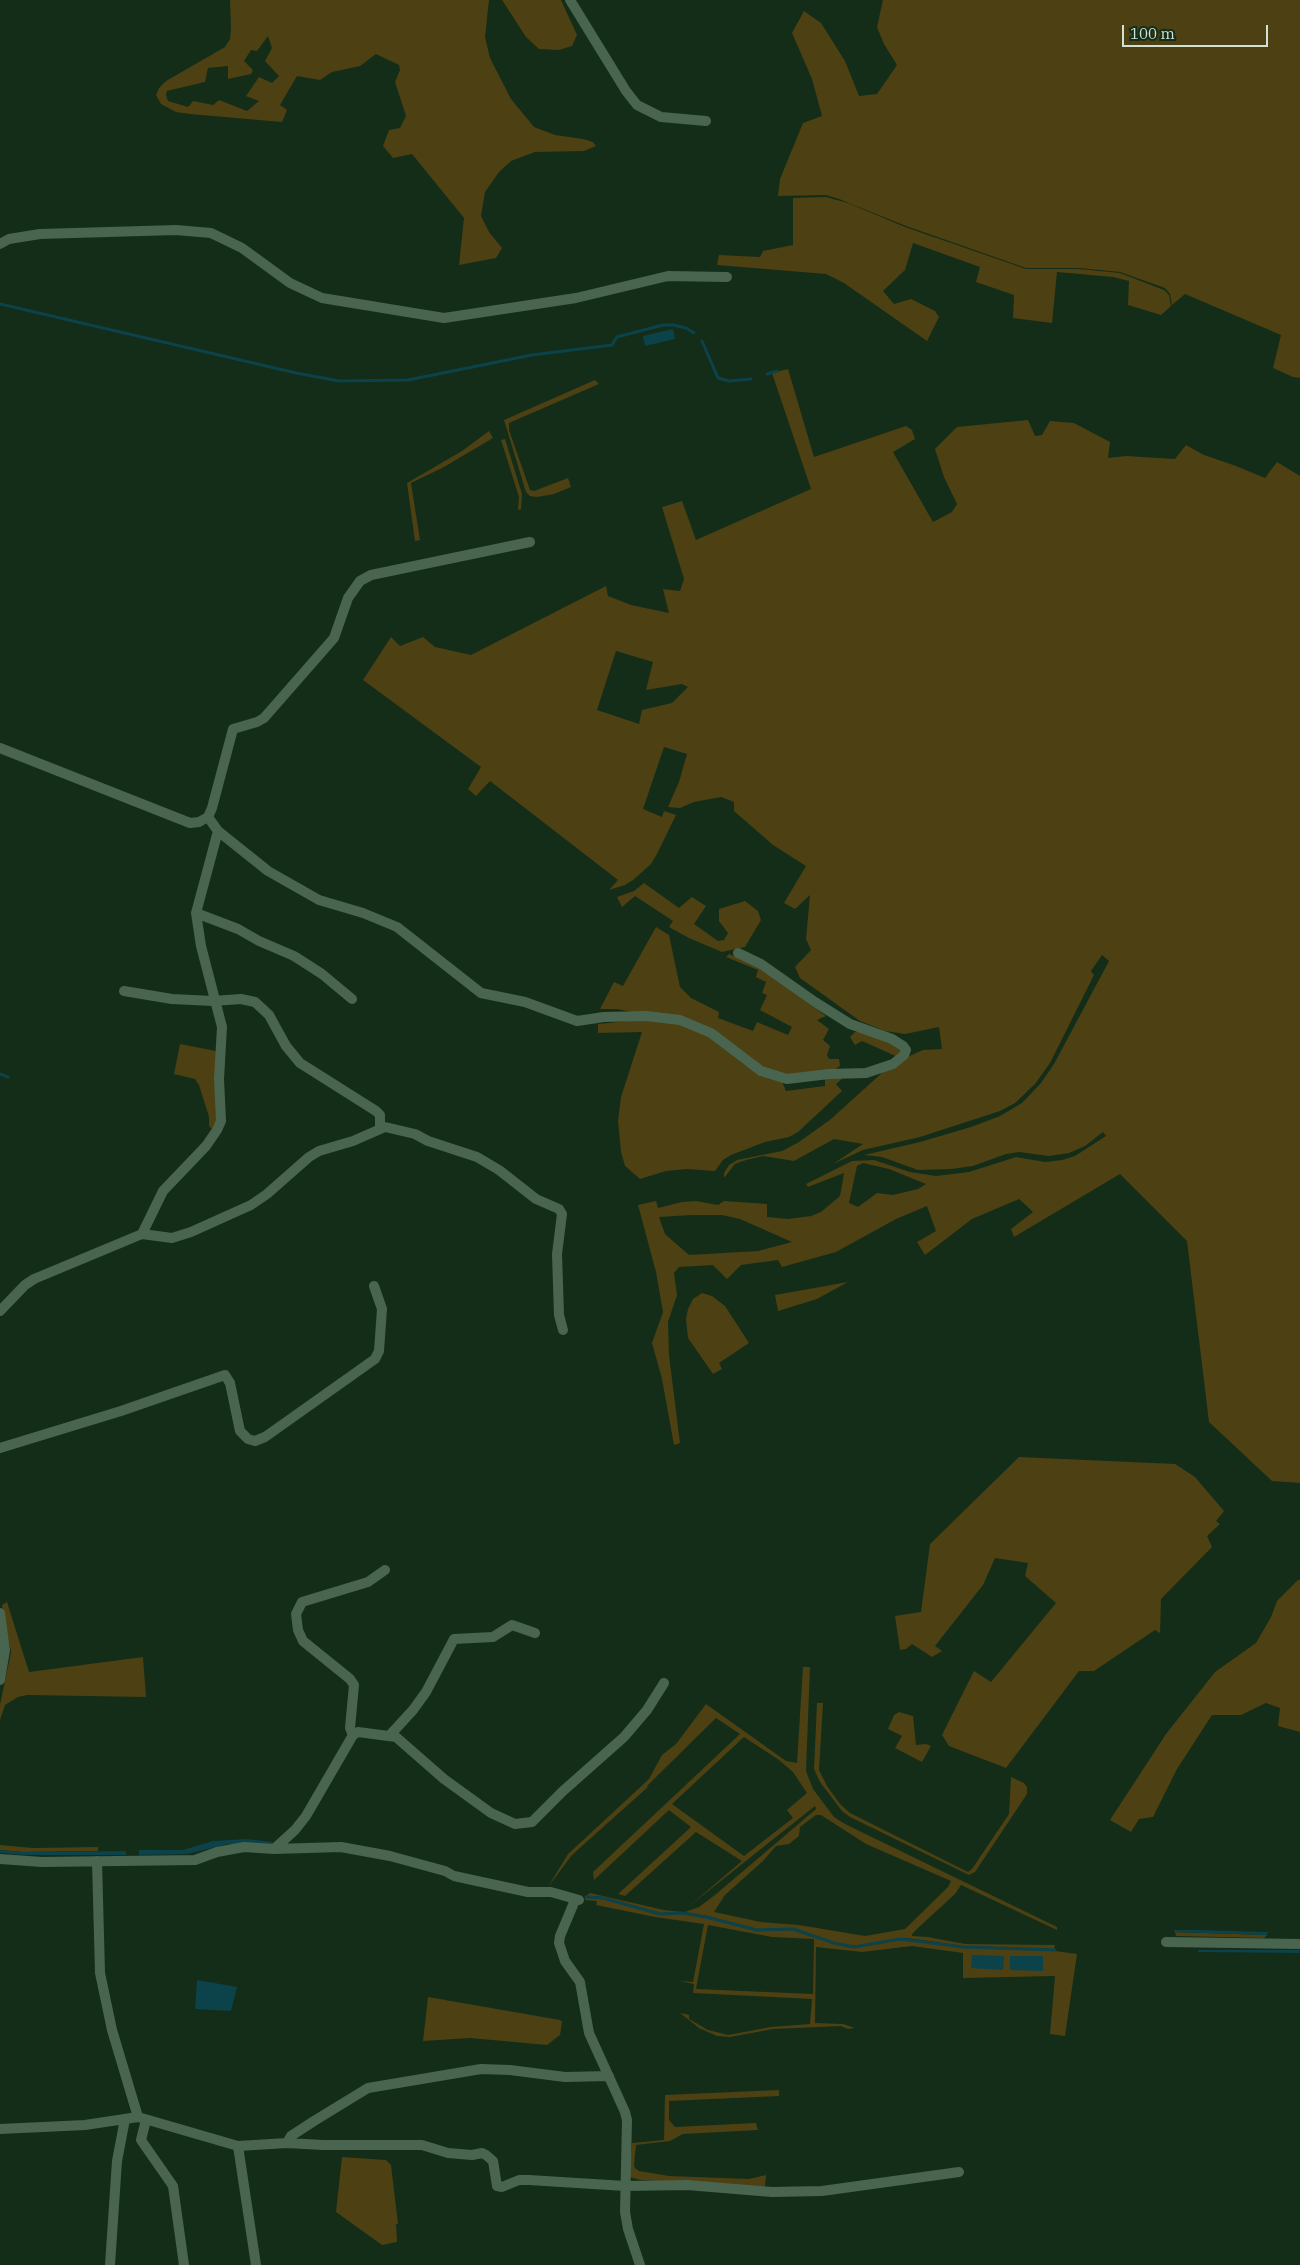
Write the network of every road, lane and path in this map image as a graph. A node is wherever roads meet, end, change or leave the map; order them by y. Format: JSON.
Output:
{"nodes":[{"id":1,"x":570,"y":0,"type":"edge"},
{"id":2,"x":706,"y":122,"type":"dead end"},
{"id":3,"x":0,"y":244,"type":"edge"},
{"id":4,"x":727,"y":277,"type":"dead end"},
{"id":5,"x":530,"y":542,"type":"dead end"},
{"id":6,"x":0,"y":748,"type":"edge"},
{"id":7,"x":208,"y":817,"type":"junction"},
{"id":8,"x":218,"y":832,"type":"junction"},
{"id":9,"x":196,"y":913,"type":"junction"},
{"id":10,"x":738,"y":954,"type":"dead end"},
{"id":11,"x":124,"y":991,"type":"dead end"},
{"id":12,"x":352,"y":999,"type":"dead end"},
{"id":13,"x":214,"y":1001,"type":"junction"},
{"id":14,"x":380,"y":1128,"type":"junction"},
{"id":15,"x":142,"y":1234,"type":"junction"},
{"id":16,"x":374,"y":1286,"type":"dead end"},
{"id":17,"x":0,"y":1311,"type":"edge"},
{"id":18,"x":563,"y":1330,"type":"dead end"},
{"id":19,"x":0,"y":1448,"type":"edge"},
{"id":20,"x":385,"y":1570,"type":"dead end"},
{"id":21,"x":0,"y":1613,"type":"edge"},
{"id":22,"x":535,"y":1633,"type":"dead end"},
{"id":23,"x":0,"y":1680,"type":"edge"},
{"id":24,"x":664,"y":1683,"type":"dead end"},
{"id":25,"x":353,"y":1735,"type":"junction"},
{"id":26,"x":390,"y":1735,"type":"junction"},
{"id":27,"x":274,"y":1849,"type":"junction"},
{"id":28,"x":0,"y":1859,"type":"edge"},
{"id":29,"x":97,"y":1861,"type":"junction"},
{"id":30,"x":1166,"y":1942,"type":"dead end"},
{"id":31,"x":1300,"y":1944,"type":"edge"},
{"id":32,"x":609,"y":2076,"type":"junction"},
{"id":33,"x":125,"y":2119,"type":"junction"},
{"id":34,"x":142,"y":2119,"type":"junction"},
{"id":35,"x":0,"y":2129,"type":"edge"},
{"id":36,"x":287,"y":2143,"type":"junction"},
{"id":37,"x":238,"y":2146,"type":"junction"},
{"id":38,"x":960,"y":2172,"type":"dead end"},
{"id":39,"x":625,"y":2186,"type":"junction"},
{"id":40,"x":110,"y":2260,"type":"edge"},
{"id":41,"x":120,"y":2265,"type":"edge"},
{"id":42,"x":184,"y":2265,"type":"edge"},
{"id":43,"x":256,"y":2265,"type":"edge"},
{"id":44,"x":640,"y":2265,"type":"edge"}],
"edges":[{"from":1,"to":2,"type":"street"},
{"from":3,"to":4,"type":"street"},
{"from":5,"to":7,"type":"street"},
{"from":6,"to":7,"type":"street"},
{"from":7,"to":8,"type":"street"},
{"from":8,"to":9,"type":"street"},
{"from":8,"to":10,"type":"street"},
{"from":9,"to":12,"type":"street"},
{"from":9,"to":13,"type":"street"},
{"from":11,"to":13,"type":"street"},
{"from":13,"to":14,"type":"street"},
{"from":13,"to":15,"type":"street"},
{"from":14,"to":15,"type":"street"},
{"from":14,"to":18,"type":"street"},
{"from":15,"to":17,"type":"street"},
{"from":16,"to":19,"type":"street"},
{"from":20,"to":25,"type":"street"},
{"from":21,"to":23,"type":"street"},
{"from":22,"to":26,"type":"street"},
{"from":24,"to":26,"type":"street"},
{"from":25,"to":26,"type":"street"},
{"from":25,"to":27,"type":"street"},
{"from":27,"to":29,"type":"street"},
{"from":27,"to":32,"type":"street"},
{"from":28,"to":29,"type":"street"},
{"from":29,"to":34,"type":"street"},
{"from":30,"to":31,"type":"street"},
{"from":32,"to":36,"type":"street"},
{"from":32,"to":39,"type":"street"},
{"from":33,"to":34,"type":"street"},
{"from":33,"to":35,"type":"street"},
{"from":33,"to":40,"type":"street"},
{"from":34,"to":37,"type":"street"},
{"from":34,"to":42,"type":"street"},
{"from":36,"to":37,"type":"street"},
{"from":36,"to":39,"type":"street"},
{"from":37,"to":43,"type":"street"},
{"from":38,"to":39,"type":"street"},
{"from":39,"to":44,"type":"street"},
{"from":40,"to":41,"type":"street"}]}
